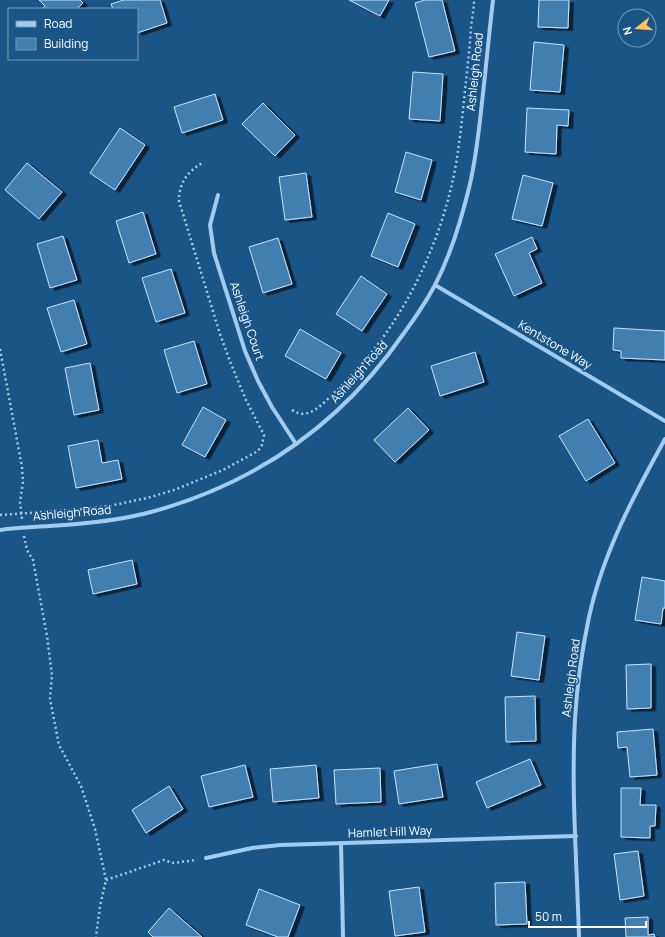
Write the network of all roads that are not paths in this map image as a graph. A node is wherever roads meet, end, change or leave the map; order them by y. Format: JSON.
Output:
{"nodes":[{"id":1,"x":493,"y":0,"type":"edge"},
{"id":2,"x":218,"y":195,"type":"dead end"},
{"id":3,"x":435,"y":285,"type":"junction"},
{"id":4,"x":665,"y":421,"type":"edge"},
{"id":5,"x":665,"y":439,"type":"edge"},
{"id":6,"x":296,"y":444,"type":"junction"},
{"id":7,"x":0,"y":530,"type":"edge"},
{"id":8,"x":576,"y":836,"type":"junction"},
{"id":9,"x":341,"y":843,"type":"junction"},
{"id":10,"x":206,"y":858,"type":"road end"},
{"id":11,"x":344,"y":937,"type":"edge"},
{"id":12,"x":579,"y":937,"type":"edge"}],
"edges":[{"from":1,"to":3,"type":"street","name":"Ashleigh Road"},
{"from":2,"to":6,"type":"street","name":"Ashleigh Court"},
{"from":3,"to":4,"type":"street","name":"Kentstone Way"},
{"from":3,"to":6,"type":"street","name":"Ashleigh Road"},
{"from":5,"to":8,"type":"street","name":"Ashleigh Road"},
{"from":6,"to":7,"type":"street","name":"Ashleigh Road"},
{"from":8,"to":9,"type":"street","name":"Hamlet Hill Way"},
{"from":8,"to":12,"type":"street","name":"Ashleigh Road"},
{"from":9,"to":10,"type":"street","name":"Hamlet Hill Way"},
{"from":9,"to":11,"type":"street"}]}
